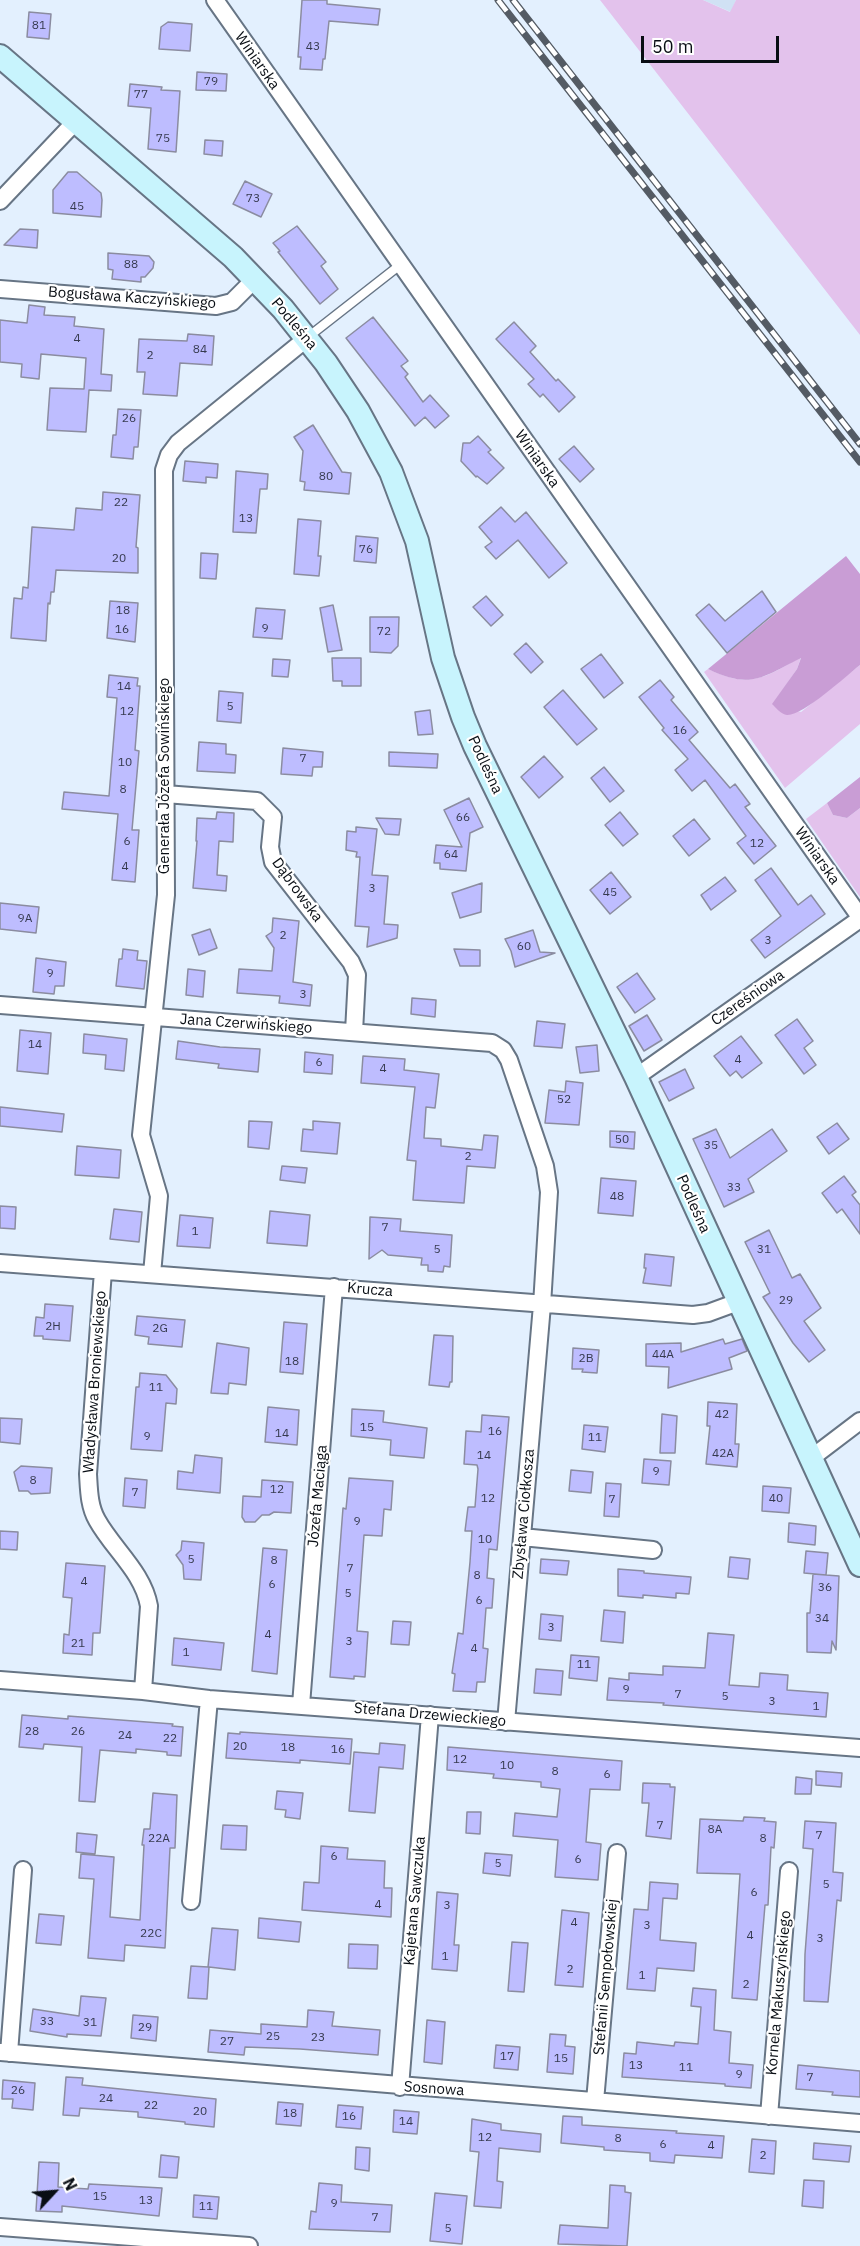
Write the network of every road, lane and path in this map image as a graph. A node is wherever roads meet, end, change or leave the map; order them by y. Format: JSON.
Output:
{"nodes":[{"id":1,"x":215,"y":0,"type":"edge"},
{"id":2,"x":0,"y":56,"type":"edge"},
{"id":3,"x":76,"y":121,"type":"junction"},
{"id":4,"x":0,"y":201,"type":"edge"},
{"id":5,"x":400,"y":265,"type":"junction"},
{"id":6,"x":255,"y":279,"type":"junction"},
{"id":7,"x":0,"y":289,"type":"edge"},
{"id":8,"x":306,"y":339,"type":"junction"},
{"id":9,"x":165,"y":794,"type":"junction"},
{"id":10,"x":860,"y":918,"type":"edge"},
{"id":11,"x":0,"y":1005,"type":"edge"},
{"id":12,"x":155,"y":1017,"type":"junction"},
{"id":13,"x":354,"y":1032,"type":"junction"},
{"id":14,"x":636,"y":1077,"type":"junction"},
{"id":15,"x":0,"y":1263,"type":"edge"},
{"id":16,"x":103,"y":1271,"type":"junction"},
{"id":17,"x":152,"y":1274,"type":"junction"},
{"id":18,"x":334,"y":1287,"type":"junction"},
{"id":19,"x":738,"y":1302,"type":"junction"},
{"id":20,"x":542,"y":1305,"type":"junction"},
{"id":21,"x":860,"y":1421,"type":"edge"},
{"id":22,"x":810,"y":1459,"type":"junction"},
{"id":23,"x":522,"y":1537,"type":"junction"},
{"id":24,"x":653,"y":1550,"type":"dead end"},
{"id":25,"x":860,"y":1565,"type":"edge"},
{"id":26,"x":0,"y":1680,"type":"edge"},
{"id":27,"x":142,"y":1691,"type":"junction"},
{"id":28,"x":209,"y":1699,"type":"junction"},
{"id":29,"x":301,"y":1705,"type":"junction"},
{"id":30,"x":430,"y":1715,"type":"junction"},
{"id":31,"x":506,"y":1722,"type":"junction"},
{"id":32,"x":860,"y":1748,"type":"edge"},
{"id":33,"x":617,"y":1853,"type":"dead end"},
{"id":34,"x":23,"y":1870,"type":"dead end"},
{"id":35,"x":789,"y":1870,"type":"dead end"},
{"id":36,"x":191,"y":1901,"type":"dead end"},
{"id":37,"x":4,"y":2053,"type":"edge"},
{"id":38,"x":400,"y":2086,"type":"junction"},
{"id":39,"x":595,"y":2101,"type":"junction"},
{"id":40,"x":769,"y":2116,"type":"junction"},
{"id":41,"x":860,"y":2123,"type":"edge"},
{"id":42,"x":0,"y":2227,"type":"edge"},
{"id":43,"x":249,"y":2246,"type":"edge"}],
"edges":[{"from":1,"to":5,"type":"street","name":"Winiarska"},
{"from":2,"to":3,"type":"street","name":"Podleśna"},
{"from":3,"to":4,"type":"street"},
{"from":3,"to":6,"type":"street","name":"Podleśna"},
{"from":5,"to":8,"type":"lane"},
{"from":5,"to":10,"type":"street","name":"Winiarska"},
{"from":6,"to":7,"type":"street","name":"Bogusława Kaczyńskiego"},
{"from":6,"to":8,"type":"street","name":"Podleśna"},
{"from":8,"to":9,"type":"street","name":"Generała Józefa Sowińskiego"},
{"from":8,"to":14,"type":"street","name":"Podleśna"},
{"from":9,"to":12,"type":"street","name":"Generała Józefa Sowińskiego"},
{"from":9,"to":13,"type":"street","name":"Dąbrowska"},
{"from":10,"to":14,"type":"street","name":"Czereśniowa"},
{"from":11,"to":12,"type":"street","name":"Jana Czerwińskiego"},
{"from":12,"to":13,"type":"street","name":"Jana Czerwińskiego"},
{"from":12,"to":17,"type":"street","name":"Generała Józefa Sowińskiego"},
{"from":13,"to":20,"type":"street","name":"Jana Czerwińskiego"},
{"from":14,"to":19,"type":"street","name":"Podleśna"},
{"from":15,"to":16,"type":"street","name":"Krucza"},
{"from":16,"to":17,"type":"street","name":"Krucza"},
{"from":16,"to":27,"type":"street","name":"Władysława Broniewskiego"},
{"from":17,"to":18,"type":"street","name":"Krucza"},
{"from":18,"to":20,"type":"street","name":"Krucza"},
{"from":18,"to":29,"type":"street","name":"Józefa Maciąga"},
{"from":19,"to":20,"type":"street","name":"Krucza"},
{"from":19,"to":22,"type":"street","name":"Podleśna"},
{"from":20,"to":23,"type":"street","name":"Zbysława Ciołkosza"},
{"from":21,"to":22,"type":"street"},
{"from":22,"to":25,"type":"street","name":"Podleśna"},
{"from":23,"to":24,"type":"street"},
{"from":23,"to":31,"type":"street","name":"Zbysława Ciołkosza"},
{"from":26,"to":27,"type":"street","name":"Stefana Drzewieckiego"},
{"from":27,"to":28,"type":"street","name":"Stefana Drzewieckiego"},
{"from":28,"to":29,"type":"street","name":"Stefana Drzewieckiego"},
{"from":28,"to":36,"type":"street"},
{"from":29,"to":30,"type":"street","name":"Stefana Drzewieckiego"},
{"from":30,"to":31,"type":"street","name":"Stefana Drzewieckiego"},
{"from":30,"to":38,"type":"street","name":"Kajetana Sawczuka"},
{"from":31,"to":32,"type":"street","name":"Stefana Drzewieckiego"},
{"from":33,"to":39,"type":"street","name":"Stefanii Sempołowskiej"},
{"from":34,"to":37,"type":"street","name":"Sosnowa"},
{"from":35,"to":40,"type":"street","name":"Kornela Makuszyńskiego"},
{"from":37,"to":38,"type":"street","name":"Sosnowa"},
{"from":38,"to":39,"type":"street","name":"Sosnowa"},
{"from":39,"to":40,"type":"street","name":"Sosnowa"},
{"from":40,"to":41,"type":"street","name":"Sosnowa"},
{"from":42,"to":43,"type":"street"}]}
